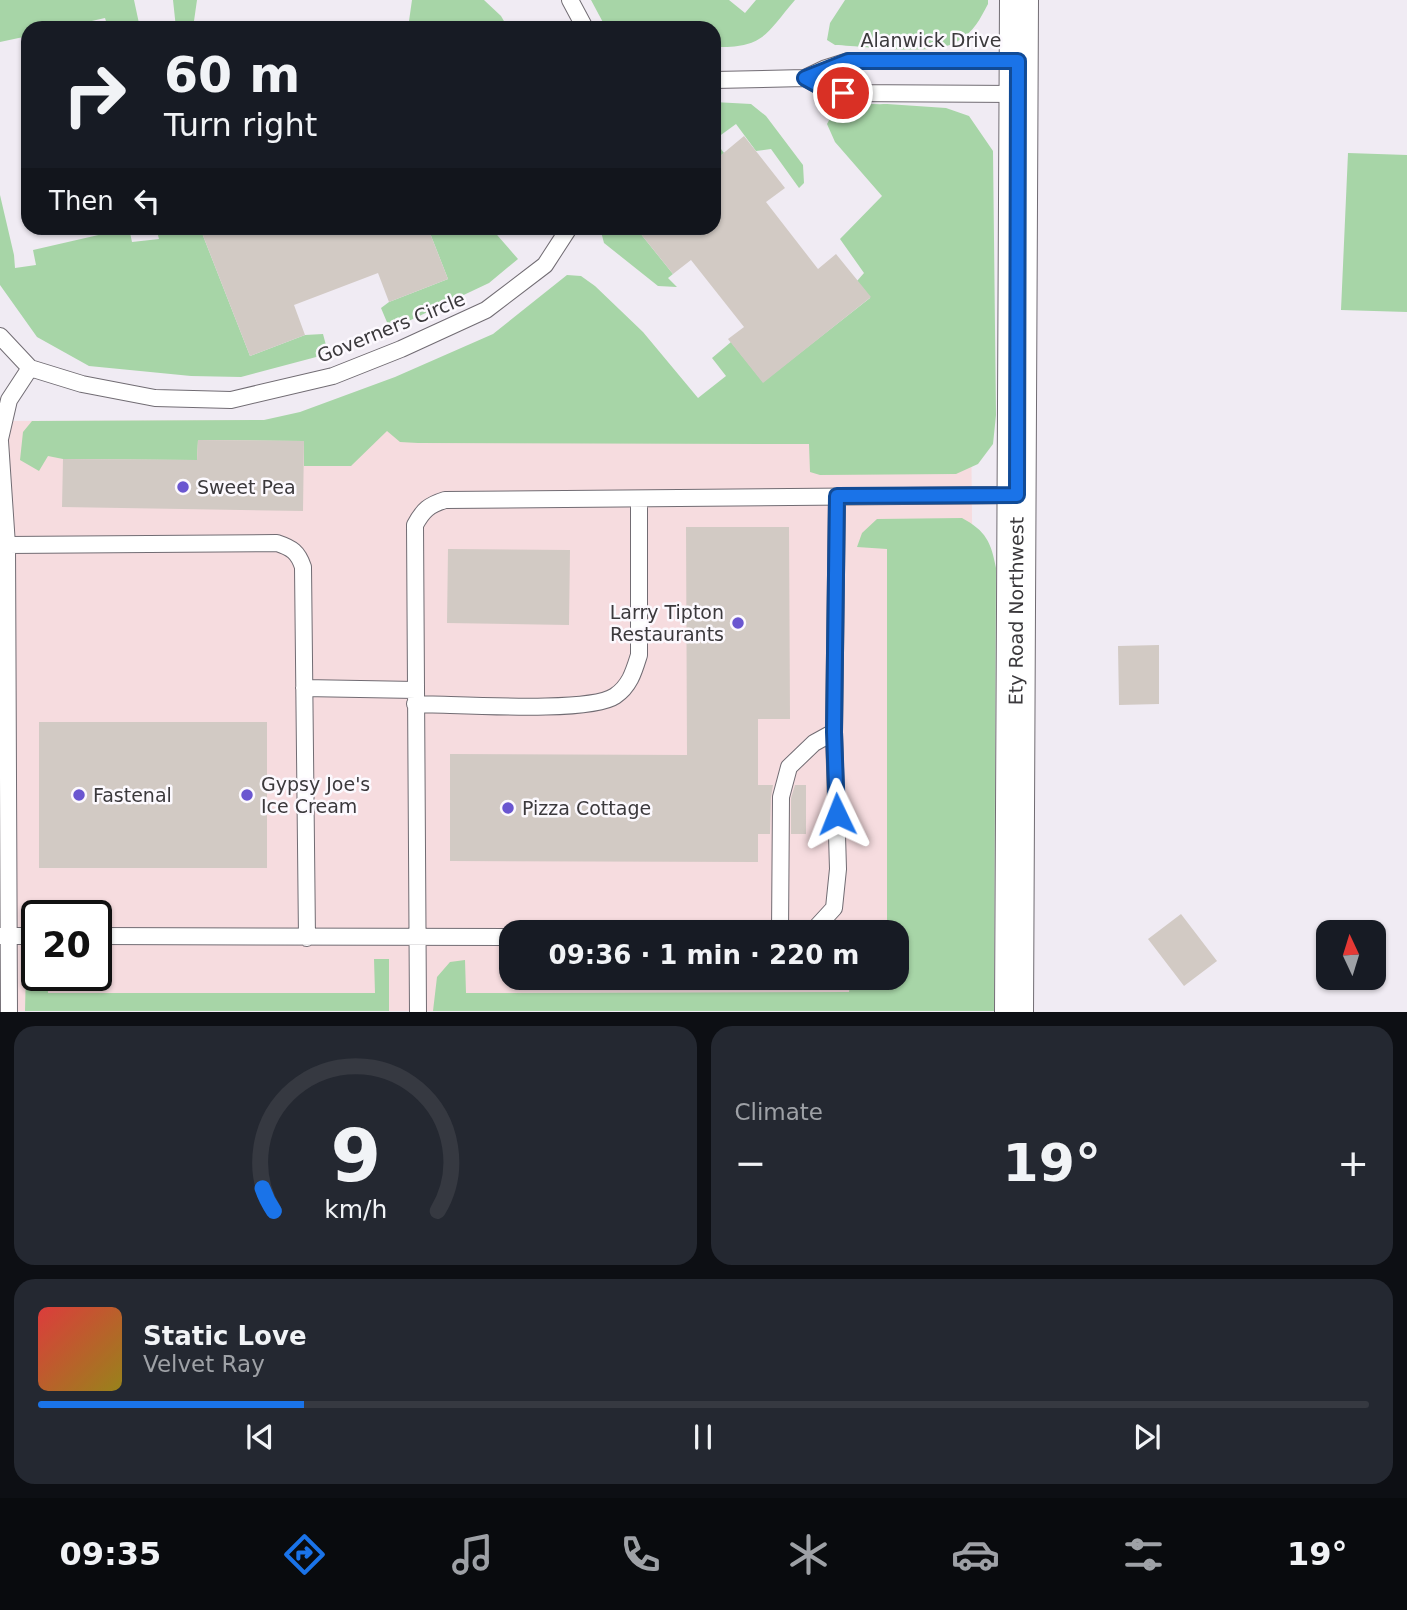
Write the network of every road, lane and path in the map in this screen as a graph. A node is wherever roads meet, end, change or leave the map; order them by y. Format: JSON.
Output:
{"nodes":[{"id":1,"x":570,"y":0,"type":"edge"},
{"id":2,"x":1018,"y":0,"type":"edge"},
{"id":3,"x":581,"y":21,"type":"edge"},
{"id":4,"x":1018,"y":77,"type":"junction"},
{"id":5,"x":805,"y":78,"type":"junction"},
{"id":6,"x":721,"y":80,"type":"edge"},
{"id":7,"x":564,"y":235,"type":"edge"},
{"id":8,"x":0,"y":336,"type":"edge"},
{"id":9,"x":30,"y":368,"type":"junction"},
{"id":10,"x":0,"y":440,"type":"edge"},
{"id":11,"x":1017,"y":495,"type":"junction"},
{"id":12,"x":837,"y":496,"type":"junction"},
{"id":13,"x":639,"y":500,"type":"junction"},
{"id":14,"x":3,"y":523,"type":"edge"},
{"id":15,"x":7,"y":545,"type":"junction"},
{"id":16,"x":304,"y":688,"type":"junction"},
{"id":17,"x":415,"y":697,"type":"junction"},
{"id":18,"x":834,"y":732,"type":"junction"},
{"id":19,"x":780,"y":920,"type":"edge"},
{"id":20,"x":823,"y":920,"type":"edge"},
{"id":21,"x":5,"y":936,"type":"edge"},
{"id":22,"x":112,"y":936,"type":"edge"},
{"id":23,"x":419,"y":936,"type":"junction"},
{"id":24,"x":499,"y":937,"type":"edge"},
{"id":25,"x":307,"y":938,"type":"junction"},
{"id":26,"x":9,"y":1012,"type":"edge"},
{"id":27,"x":418,"y":1012,"type":"edge"},
{"id":28,"x":1014,"y":1012,"type":"edge"}],
"edges":[{"from":1,"to":3,"type":"lane"},
{"from":2,"to":4,"type":"street","name":"Ety Road Northwest"},
{"from":4,"to":5,"type":"lane","name":"Alanwick Drive"},
{"from":4,"to":5,"type":"lane","name":"Alanwick Drive"},
{"from":4,"to":11,"type":"street","name":"Ety Road Northwest"},
{"from":5,"to":6,"type":"lane","name":"Alanwick Drive"},
{"from":7,"to":9,"type":"lane","name":"Governers Circle"},
{"from":8,"to":9,"type":"lane"},
{"from":9,"to":10,"type":"lane"},
{"from":10,"to":14,"type":"lane"},
{"from":11,"to":12,"type":"lane"},
{"from":11,"to":28,"type":"street","name":"Ety Road Northwest"},
{"from":12,"to":13,"type":"lane"},
{"from":12,"to":18,"type":"lane"},
{"from":13,"to":17,"type":"lane"},
{"from":13,"to":17,"type":"lane"},
{"from":14,"to":15,"type":"lane"},
{"from":15,"to":16,"type":"lane"},
{"from":15,"to":21,"type":"lane"},
{"from":16,"to":17,"type":"lane"},
{"from":16,"to":25,"type":"lane"},
{"from":17,"to":23,"type":"lane"},
{"from":18,"to":19,"type":"lane"},
{"from":18,"to":20,"type":"lane"},
{"from":21,"to":26,"type":"lane"},
{"from":22,"to":25,"type":"lane"},
{"from":23,"to":24,"type":"lane"},
{"from":23,"to":25,"type":"lane"},
{"from":23,"to":27,"type":"lane"}]}
